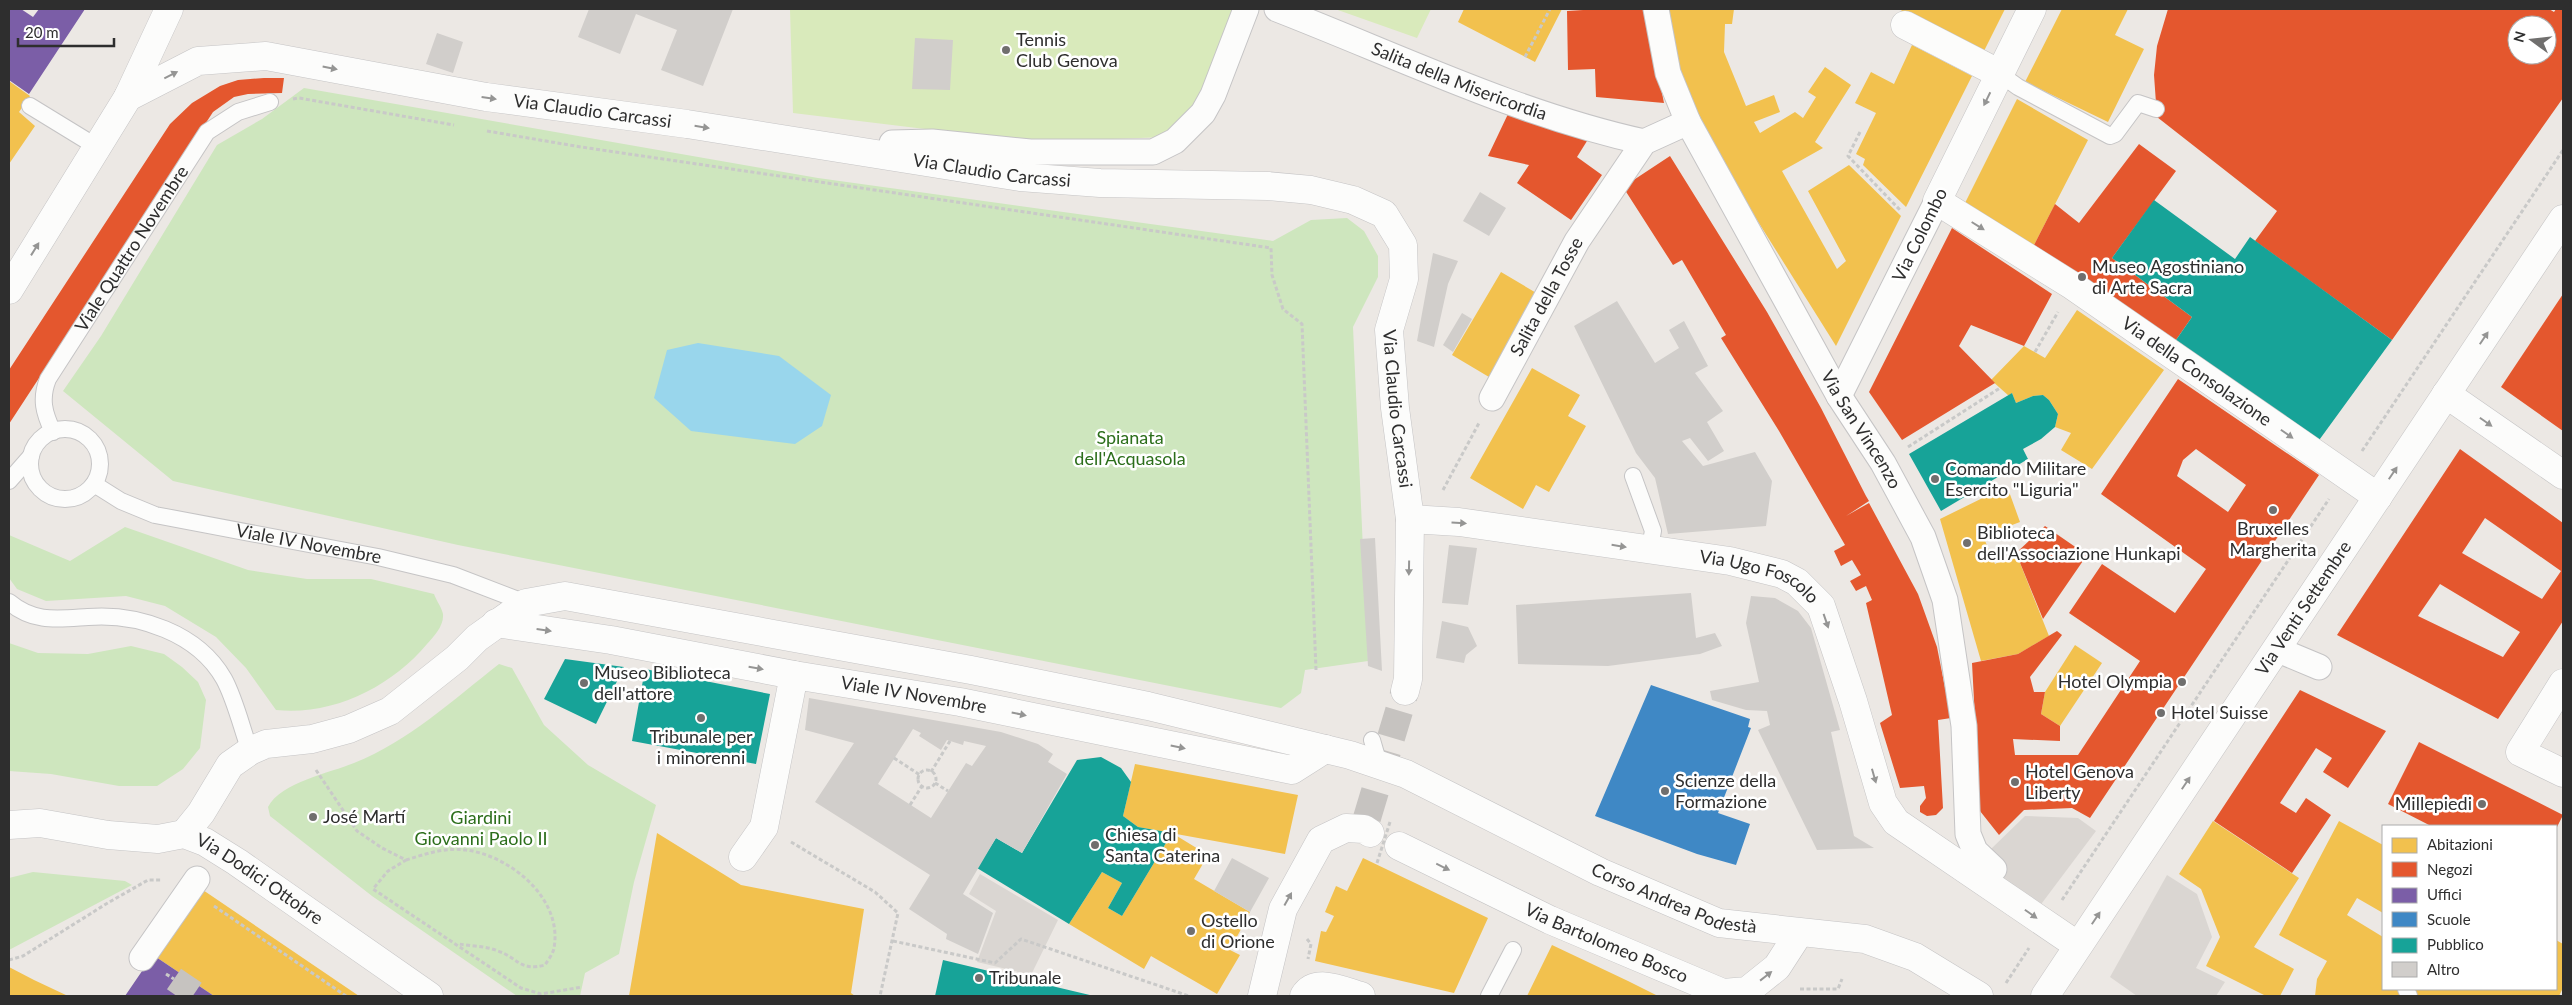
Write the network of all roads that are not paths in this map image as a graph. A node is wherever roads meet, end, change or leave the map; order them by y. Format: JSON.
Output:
{"nodes":[{"id":1,"x":168,"y":9,"type":"edge"},
{"id":2,"x":1246,"y":9,"type":"edge"},
{"id":3,"x":1277,"y":9,"type":"edge"},
{"id":4,"x":1656,"y":9,"type":"edge"},
{"id":5,"x":2032,"y":9,"type":"edge"},
{"id":6,"x":1906,"y":25,"type":"dead end"},
{"id":7,"x":2000,"y":74,"type":"junction"},
{"id":8,"x":128,"y":96,"type":"junction"},
{"id":9,"x":270,"y":102,"type":"road end"},
{"id":10,"x":30,"y":106,"type":"dead end"},
{"id":11,"x":2156,"y":109,"type":"dead end"},
{"id":12,"x":1688,"y":122,"type":"junction"},
{"id":13,"x":1644,"y":142,"type":"junction"},
{"id":14,"x":892,"y":143,"type":"dead end"},
{"id":15,"x":97,"y":147,"type":"junction"},
{"id":16,"x":1937,"y":201,"type":"junction"},
{"id":17,"x":2563,"y":219,"type":"edge"},
{"id":18,"x":9,"y":290,"type":"edge"},
{"id":19,"x":2446,"y":394,"type":"junction"},
{"id":20,"x":1840,"y":396,"type":"junction"},
{"id":21,"x":1492,"y":398,"type":"road end"},
{"id":22,"x":53,"y":432,"type":"junction"},
{"id":23,"x":30,"y":456,"type":"junction"},
{"id":24,"x":2563,"y":475,"type":"edge"},
{"id":25,"x":1633,"y":476,"type":"dead end"},
{"id":26,"x":9,"y":481,"type":"edge"},
{"id":27,"x":94,"y":484,"type":"junction"},
{"id":28,"x":2378,"y":497,"type":"junction"},
{"id":29,"x":1410,"y":520,"type":"junction"},
{"id":30,"x":1649,"y":551,"type":"junction"},
{"id":31,"x":9,"y":602,"type":"edge"},
{"id":32,"x":526,"y":603,"type":"junction"},
{"id":33,"x":496,"y":623,"type":"junction"},
{"id":34,"x":2276,"y":649,"type":"junction"},
{"id":35,"x":2319,"y":667,"type":"dead end"},
{"id":36,"x":794,"y":675,"type":"junction"},
{"id":37,"x":2563,"y":683,"type":"edge"},
{"id":38,"x":1405,"y":690,"type":"tunnel mouth"},
{"id":39,"x":250,"y":751,"type":"junction"},
{"id":40,"x":1337,"y":752,"type":"junction"},
{"id":41,"x":2563,"y":773,"type":"edge"},
{"id":42,"x":9,"y":825,"type":"edge"},
{"id":43,"x":184,"y":834,"type":"junction"},
{"id":44,"x":743,"y":857,"type":"dead end"},
{"id":45,"x":1992,"y":878,"type":"junction"},
{"id":46,"x":197,"y":879,"type":"dead end"},
{"id":47,"x":1798,"y":933,"type":"junction"},
{"id":48,"x":2077,"y":945,"type":"junction"},
{"id":49,"x":1513,"y":950,"type":"dead end"},
{"id":50,"x":142,"y":958,"type":"dead end"},
{"id":51,"x":1990,"y":992,"type":"edge"},
{"id":52,"x":429,"y":996,"type":"edge"},
{"id":53,"x":1262,"y":996,"type":"edge"},
{"id":54,"x":1304,"y":996,"type":"edge"},
{"id":55,"x":1361,"y":996,"type":"edge"},
{"id":56,"x":1489,"y":996,"type":"edge"},
{"id":57,"x":2044,"y":996,"type":"edge"}],
"edges":[{"from":1,"to":8,"type":"street"},
{"from":2,"to":14,"type":"street"},
{"from":3,"to":13,"type":"street","name":"Salita della Misericordia"},
{"from":4,"to":12,"type":"street","name":"Via San Vincenzo"},
{"from":5,"to":7,"type":"street","name":"Via Colombo"},
{"from":6,"to":7,"type":"street"},
{"from":7,"to":11,"type":"lane"},
{"from":7,"to":16,"type":"street","name":"Via Colombo","one_way":true},
{"from":8,"to":15,"type":"street"},
{"from":8,"to":29,"type":"street","name":"Via Claudio Carcassi","one_way":true},
{"from":9,"to":22,"type":"lane","name":"Viale Quattro Novembre"},
{"from":10,"to":15,"type":"lane"},
{"from":12,"to":13,"type":"street"},
{"from":12,"to":20,"type":"street","name":"Via San Vincenzo"},
{"from":13,"to":21,"type":"street","name":"Salita della Tosse"},
{"from":18,"to":15,"type":"street","one_way":true},
{"from":16,"to":20,"type":"street","name":"Via Colombo"},
{"from":16,"to":28,"type":"street","name":"Via della Consolazione","one_way":true},
{"from":19,"to":17,"type":"street","name":"Via Venti Settembre","one_way":true},
{"from":19,"to":24,"type":"street","one_way":true},
{"from":28,"to":19,"type":"street","name":"Via Venti Settembre","one_way":true},
{"from":20,"to":45,"type":"street","name":"Via San Vincenzo"},
{"from":22,"to":23,"type":"lane"},
{"from":22,"to":27,"type":"lane"},
{"from":23,"to":26,"type":"lane"},
{"from":23,"to":27,"type":"lane"},
{"from":25,"to":30,"type":"lane"},
{"from":27,"to":32,"type":"lane","name":"Viale IV Novembre"},
{"from":28,"to":34,"type":"street","name":"Via Venti Settembre"},
{"from":29,"to":30,"type":"street","name":"Via Ugo Foscolo","one_way":true},
{"from":29,"to":38,"type":"street","name":"Via Claudio Carcassi","one_way":true},
{"from":30,"to":45,"type":"street","name":"Via Ugo Foscolo","one_way":true},
{"from":31,"to":39,"type":"lane"},
{"from":32,"to":33,"type":"street","name":"Viale IV Novembre"},
{"from":32,"to":40,"type":"street","name":"Viale IV Novembre"},
{"from":33,"to":36,"type":"street","name":"Viale IV Novembre","one_way":true},
{"from":33,"to":39,"type":"street","name":"Viale IV Novembre"},
{"from":34,"to":35,"type":"street"},
{"from":48,"to":34,"type":"street","name":"Via Venti Settembre","one_way":true},
{"from":36,"to":40,"type":"street","name":"Viale IV Novembre","one_way":true},
{"from":36,"to":44,"type":"street"},
{"from":37,"to":41,"type":"street"},
{"from":39,"to":43,"type":"street","name":"Viale IV Novembre"},
{"from":40,"to":47,"type":"street","name":"Corso Andrea Podestà"},
{"from":42,"to":43,"type":"street","name":"Via Dodici Ottobre"},
{"from":43,"to":52,"type":"street","name":"Via Dodici Ottobre"},
{"from":45,"to":48,"type":"street","name":"Via San Vincenzo","one_way":true},
{"from":46,"to":50,"type":"street"},
{"from":47,"to":51,"type":"street","name":"Corso Andrea Podestà"},
{"from":53,"to":47,"type":"street","name":"Via Bartolomeo Bosco","one_way":true},
{"from":48,"to":57,"type":"street","name":"Via Venti Settembre"},
{"from":49,"to":56,"type":"lane"},
{"from":54,"to":55,"type":"street"}]}
